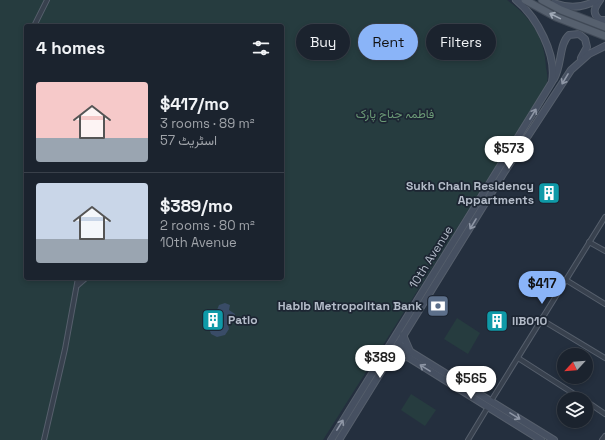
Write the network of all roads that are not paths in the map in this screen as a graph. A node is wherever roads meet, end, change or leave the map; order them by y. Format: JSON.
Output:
{"nodes":[{"id":1,"x":47,"y":0,"type":"edge"},
{"id":2,"x":516,"y":0,"type":"edge"},
{"id":3,"x":525,"y":0,"type":"edge"},
{"id":4,"x":542,"y":0,"type":"edge"},
{"id":5,"x":545,"y":0,"type":"edge"},
{"id":6,"x":597,"y":0,"type":"edge"},
{"id":7,"x":600,"y":0,"type":"edge"},
{"id":8,"x":35,"y":24,"type":"edge"},
{"id":9,"x":604,"y":24,"type":"edge"},
{"id":10,"x":605,"y":36,"type":"edge"},
{"id":11,"x":605,"y":46,"type":"edge"},
{"id":12,"x":578,"y":63,"type":"junction"},
{"id":13,"x":552,"y":82,"type":"junction"},
{"id":14,"x":486,"y":189,"type":"junction"},
{"id":15,"x":492,"y":193,"type":"junction"},
{"id":16,"x":605,"y":217,"type":"edge"},
{"id":17,"x":589,"y":242,"type":"junction"},
{"id":18,"x":605,"y":252,"type":"edge"},
{"id":19,"x":78,"y":280,"type":"edge"},
{"id":20,"x":84,"y":280,"type":"edge"},
{"id":21,"x":566,"y":280,"type":"junction"},
{"id":22,"x":78,"y":285,"type":"junction"},
{"id":23,"x":605,"y":304,"type":"edge"},
{"id":24,"x":542,"y":320,"type":"junction"},
{"id":25,"x":403,"y":336,"type":"junction"},
{"id":26,"x":396,"y":347,"type":"junction"},
{"id":27,"x":409,"y":354,"type":"junction"},
{"id":28,"x":518,"y":358,"type":"junction"},
{"id":29,"x":605,"y":358,"type":"edge"},
{"id":30,"x":389,"y":359,"type":"junction"},
{"id":31,"x":571,"y":392,"type":"edge"},
{"id":32,"x":490,"y":404,"type":"junction"},
{"id":33,"x":593,"y":406,"type":"edge"},
{"id":34,"x":355,"y":407,"type":"junction"},
{"id":35,"x":605,"y":414,"type":"edge"},
{"id":36,"x":605,"y":436,"type":"edge"},
{"id":37,"x":44,"y":440,"type":"edge"},
{"id":38,"x":331,"y":440,"type":"edge"},
{"id":39,"x":339,"y":440,"type":"edge"},
{"id":40,"x":468,"y":440,"type":"edge"},
{"id":41,"x":541,"y":440,"type":"edge"},
{"id":42,"x":554,"y":440,"type":"edge"},
{"id":43,"x":602,"y":440,"type":"edge"}],
"edges":[{"from":1,"to":8,"type":"street"},
{"from":2,"to":13,"type":"main road"},
{"from":10,"to":3,"type":"main road","one_way":true},
{"from":4,"to":9,"type":"main road"},
{"from":5,"to":6,"type":"main road"},
{"from":7,"to":9,"type":"main road"},
{"from":11,"to":12,"type":"main road","name":"10th Avenue"},
{"from":12,"to":13,"type":"main road","name":"10th Avenue"},
{"from":12,"to":15,"type":"main road","name":"10th Avenue","one_way":true},
{"from":14,"to":13,"type":"main road","name":"10th Avenue","one_way":true},
{"from":14,"to":15,"type":"main road"},
{"from":14,"to":34,"type":"main road","name":"10th Avenue"},
{"from":15,"to":25,"type":"main road","name":"10th Avenue","one_way":true},
{"from":16,"to":17,"type":"street"},
{"from":17,"to":18,"type":"street"},
{"from":17,"to":21,"type":"street"},
{"from":19,"to":22,"type":"street"},
{"from":20,"to":22,"type":"street"},
{"from":21,"to":23,"type":"street"},
{"from":21,"to":24,"type":"street"},
{"from":22,"to":37,"type":"street"},
{"from":24,"to":28,"type":"street"},
{"from":24,"to":29,"type":"street"},
{"from":25,"to":26,"type":"main road","name":"10th Avenue"},
{"from":25,"to":27,"type":"main road"},
{"from":26,"to":27,"type":"main road"},
{"from":26,"to":30,"type":"main road","name":"10th Avenue"},
{"from":27,"to":30,"type":"main road"},
{"from":27,"to":32,"type":"main road"},
{"from":28,"to":31,"type":"street"},
{"from":28,"to":32,"type":"street"},
{"from":30,"to":34,"type":"main road","name":"10th Avenue"},
{"from":32,"to":40,"type":"street"},
{"from":32,"to":41,"type":"main road"},
{"from":32,"to":42,"type":"main road","one_way":true},
{"from":33,"to":35,"type":"street"},
{"from":38,"to":34,"type":"main road","name":"10th Avenue","one_way":true},
{"from":34,"to":39,"type":"main road","name":"10th Avenue"},
{"from":36,"to":43,"type":"street"}]}
